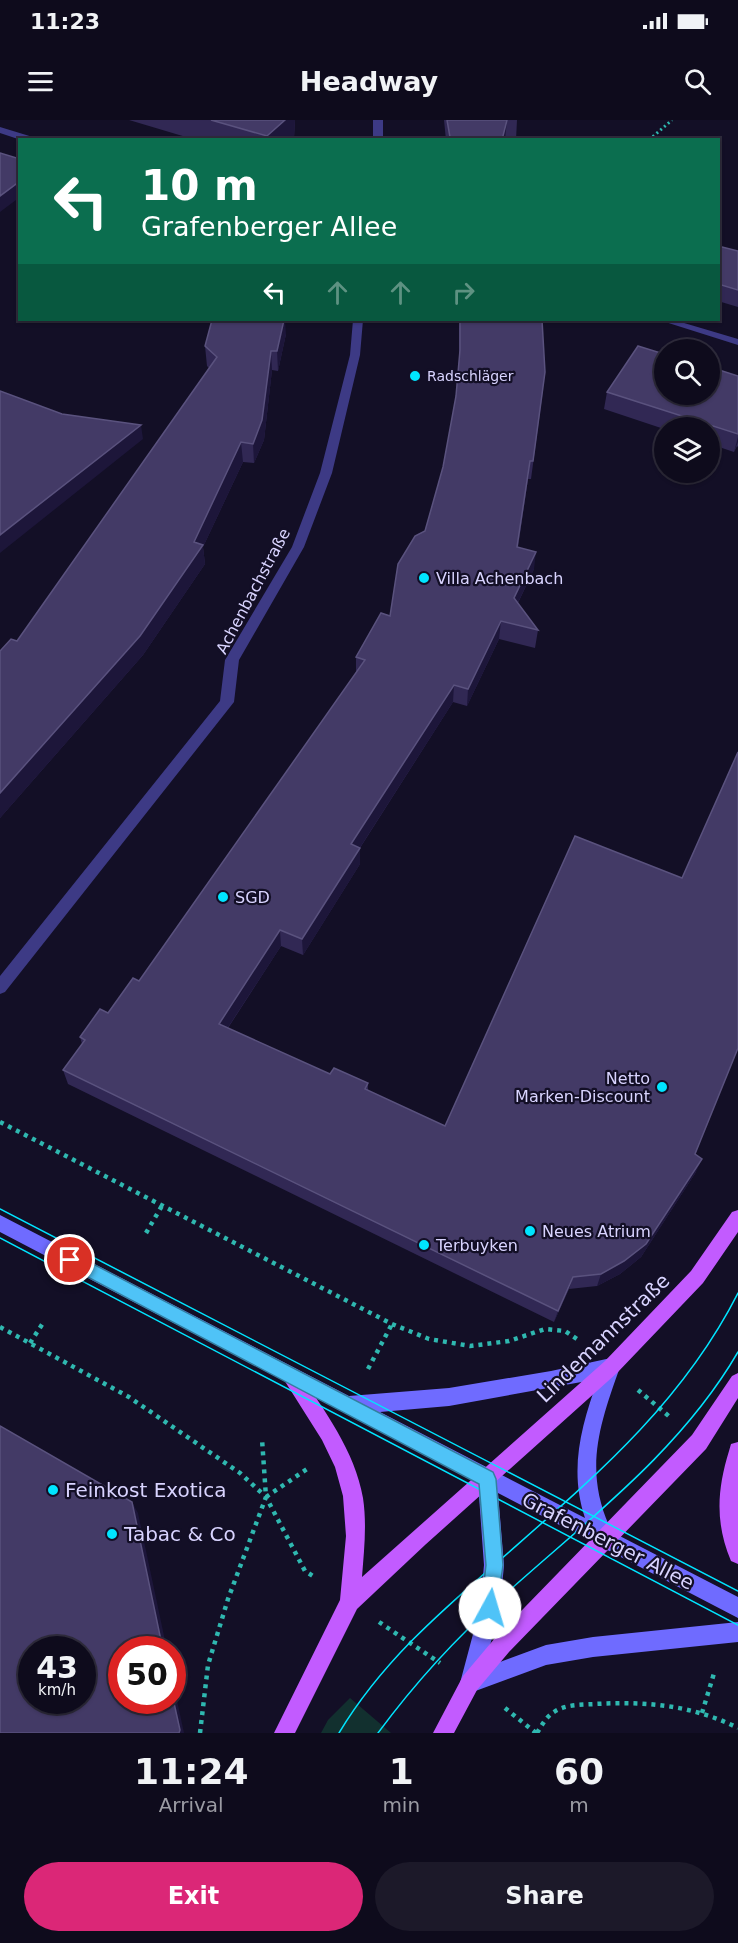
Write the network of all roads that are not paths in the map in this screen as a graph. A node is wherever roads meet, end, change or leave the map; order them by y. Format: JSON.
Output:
{"nodes":[{"id":1,"x":378,"y":120,"type":"edge"},
{"id":2,"x":0,"y":130,"type":"edge"},
{"id":3,"x":26,"y":138,"type":"edge"},
{"id":4,"x":378,"y":138,"type":"edge"},
{"id":5,"x":358,"y":321,"type":"edge"},
{"id":6,"x":667,"y":321,"type":"edge"},
{"id":7,"x":738,"y":342,"type":"edge"},
{"id":8,"x":0,"y":987,"type":"edge"},
{"id":9,"x":738,"y":1218,"type":"edge"},
{"id":10,"x":0,"y":1222,"type":"edge"},
{"id":11,"x":611,"y":1367,"type":"junction"},
{"id":12,"x":292,"y":1377,"type":"junction"},
{"id":13,"x":738,"y":1382,"type":"edge"},
{"id":14,"x":347,"y":1405,"type":"junction"},
{"id":15,"x":738,"y":1451,"type":"edge"},
{"id":16,"x":487,"y":1479,"type":"junction"},
{"id":17,"x":605,"y":1539,"type":"junction"},
{"id":18,"x":738,"y":1554,"type":"edge"},
{"id":19,"x":350,"y":1602,"type":"junction"},
{"id":20,"x":738,"y":1608,"type":"edge"},
{"id":21,"x":738,"y":1632,"type":"edge"},
{"id":22,"x":470,"y":1683,"type":"junction"},
{"id":23,"x":284,"y":1733,"type":"edge"},
{"id":24,"x":443,"y":1733,"type":"edge"}],
"edges":[{"from":1,"to":4,"type":"street"},
{"from":2,"to":3,"type":"street"},
{"from":5,"to":8,"type":"street","name":"Achenbachstraße"},
{"from":6,"to":7,"type":"street"},
{"from":9,"to":11,"type":"main road","name":"Lindemannstraße"},
{"from":10,"to":12,"type":"main road","name":"Grafenberger Allee"},
{"from":11,"to":14,"type":"main road"},
{"from":11,"to":16,"type":"main road","name":"Lindemannstraße"},
{"from":11,"to":17,"type":"main road"},
{"from":12,"to":14,"type":"main road","name":"Grafenberger Allee"},
{"from":12,"to":19,"type":"main road"},
{"from":13,"to":17,"type":"main road"},
{"from":14,"to":16,"type":"main road","name":"Grafenberger Allee"},
{"from":15,"to":18,"type":"main road"},
{"from":16,"to":17,"type":"main road","name":"Grafenberger Allee"},
{"from":16,"to":19,"type":"main road","name":"Lindemannstraße"},
{"from":16,"to":22,"type":"main road"},
{"from":17,"to":20,"type":"main road","name":"Grafenberger Allee"},
{"from":17,"to":22,"type":"main road"},
{"from":19,"to":23,"type":"main road"},
{"from":21,"to":22,"type":"main road"},
{"from":22,"to":24,"type":"main road"}]}
